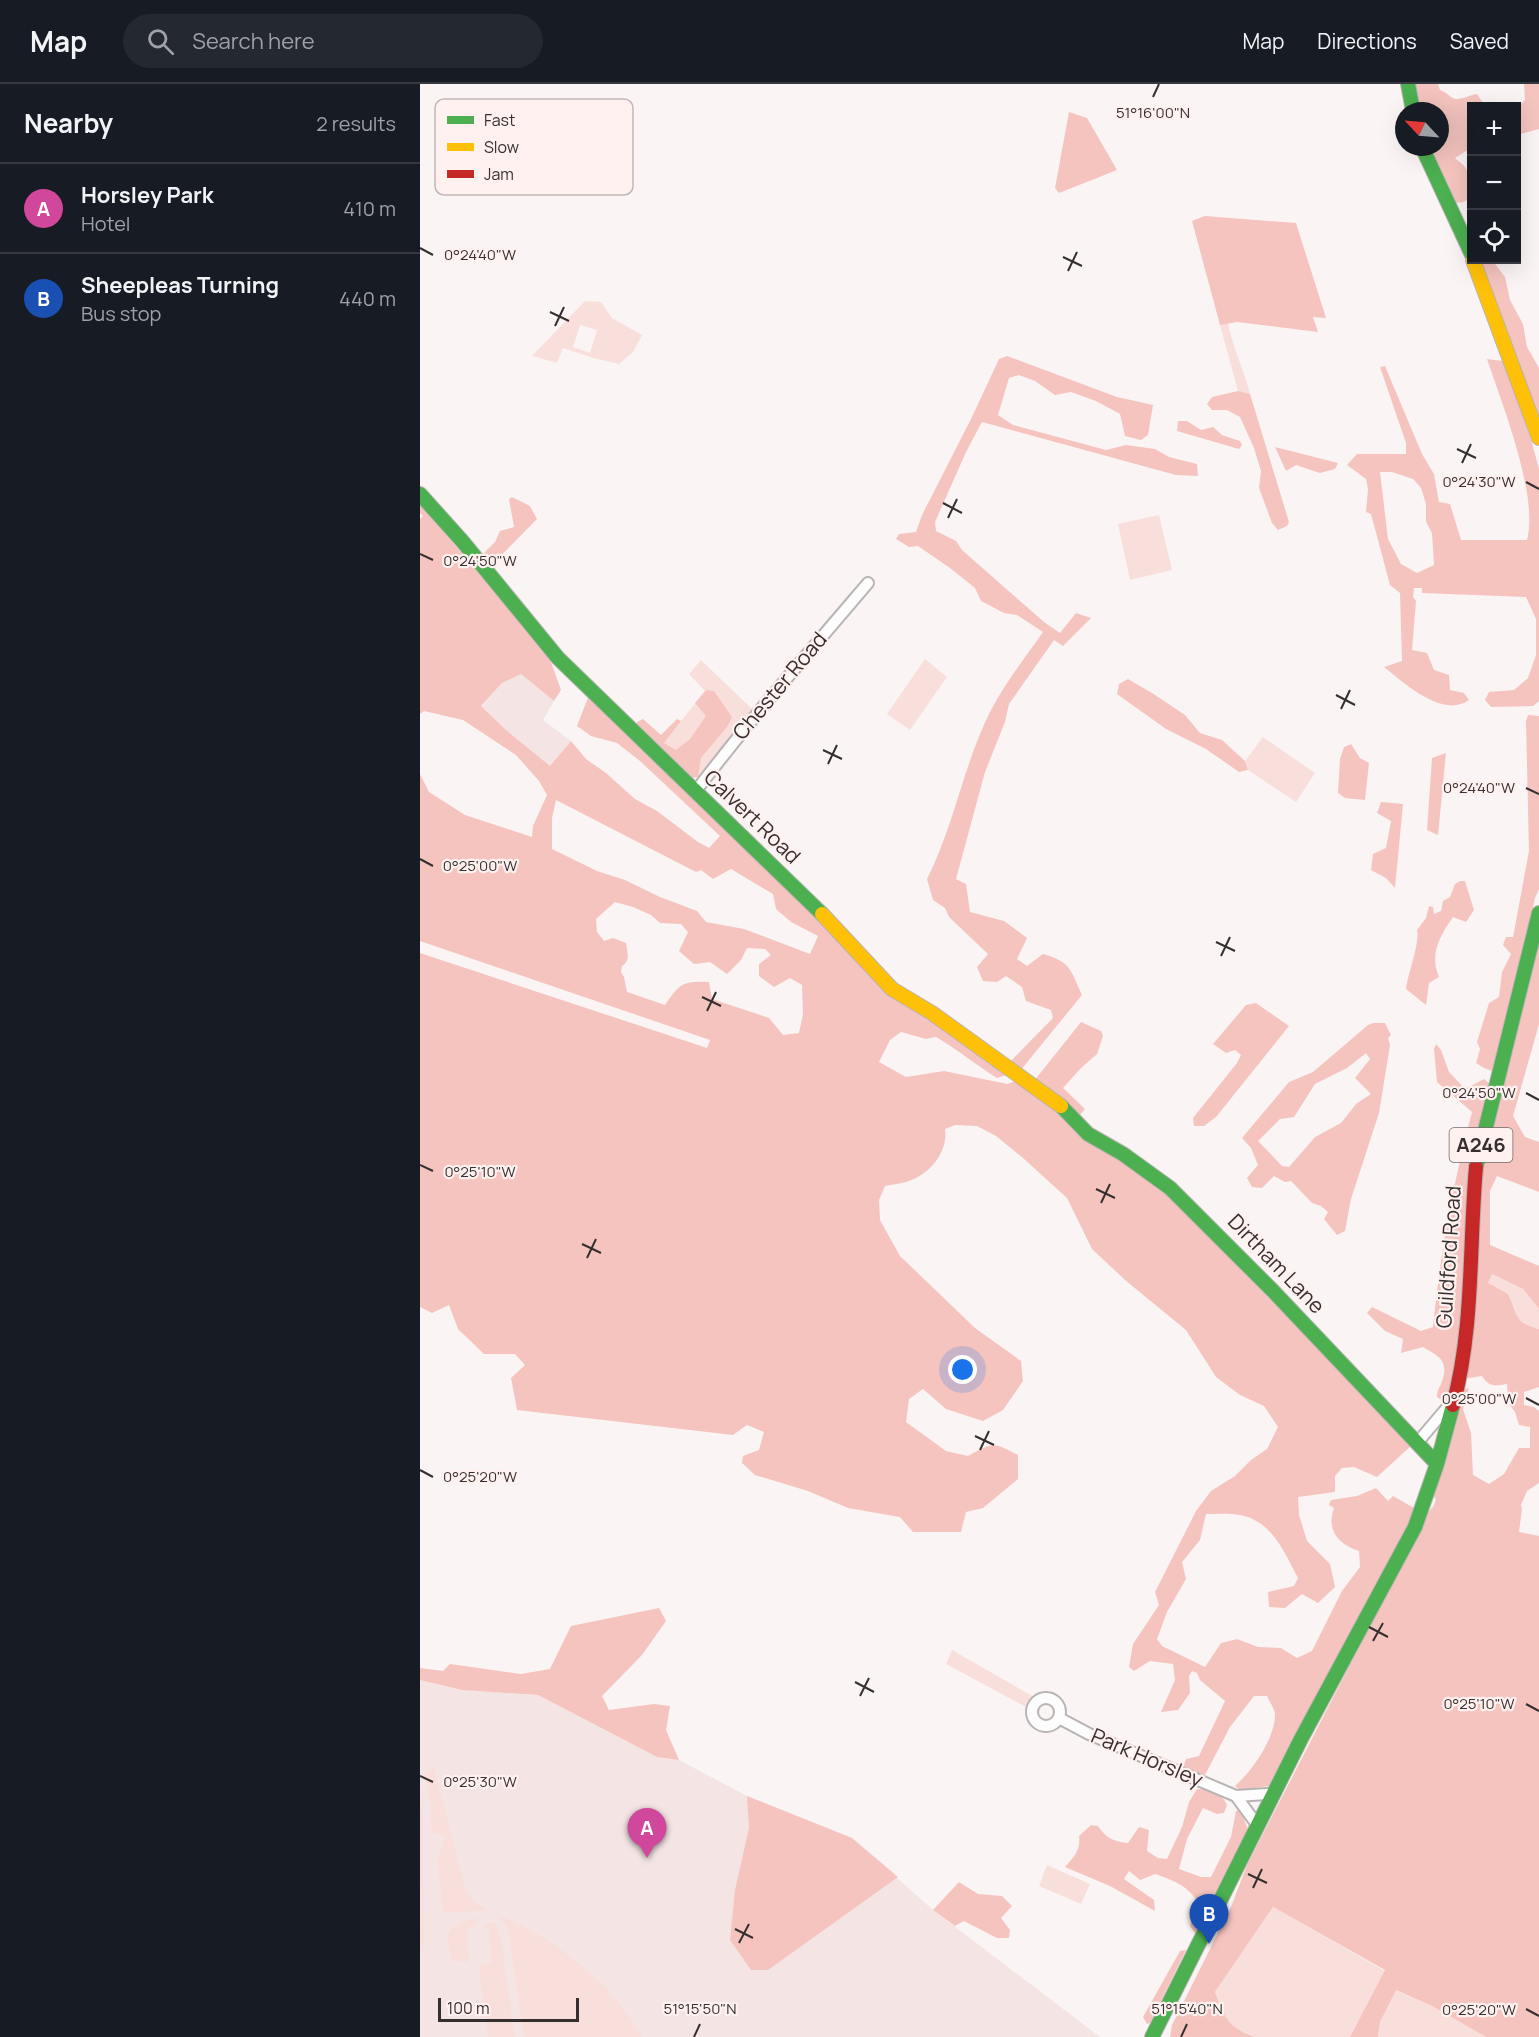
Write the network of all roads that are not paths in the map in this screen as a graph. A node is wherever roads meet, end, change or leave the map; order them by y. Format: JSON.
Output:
{"nodes":[{"id":1,"x":1408,"y":84,"type":"edge"},
{"id":2,"x":1411,"y":102,"type":"edge"},
{"id":3,"x":1426,"y":156,"type":"edge"},
{"id":4,"x":1467,"y":244,"type":"edge"},
{"id":5,"x":1474,"y":264,"type":"edge"},
{"id":6,"x":1539,"y":438,"type":"edge"},
{"id":7,"x":420,"y":494,"type":"edge"},
{"id":8,"x":868,"y":583,"type":"dead end"},
{"id":9,"x":695,"y":792,"type":"junction"},
{"id":10,"x":1539,"y":913,"type":"edge"},
{"id":11,"x":1088,"y":1134,"type":"joint"},
{"id":12,"x":1453,"y":1406,"type":"junction"},
{"id":13,"x":1417,"y":1443,"type":"junction"},
{"id":14,"x":1437,"y":1464,"type":"junction"},
{"id":15,"x":1059,"y":1718,"type":"dead end"},
{"id":16,"x":1274,"y":1795,"type":"junction"},
{"id":17,"x":1236,"y":1796,"type":"junction"},
{"id":18,"x":1258,"y":1826,"type":"junction"},
{"id":19,"x":1153,"y":2037,"type":"edge"}],
"edges":[{"from":1,"to":2,"type":"main road"},
{"from":3,"to":4,"type":"main road"},
{"from":5,"to":6,"type":"main road"},
{"from":7,"to":9,"type":"main road","name":"Calvert Road"},
{"from":8,"to":9,"type":"street","name":"Chester Road"},
{"from":9,"to":11,"type":"main road","name":"Calvert Road"},
{"from":10,"to":12,"type":"main road","name":"Guildford Road","number":"A246"},
{"from":11,"to":13,"type":"main road","name":"Dirtham Lane"},
{"from":12,"to":13,"type":"street"},
{"from":12,"to":14,"type":"main road","name":"Guildford Road","number":"A246"},
{"from":13,"to":14,"type":"main road","name":"Dirtham Lane"},
{"from":14,"to":16,"type":"main road","number":"A246"},
{"from":15,"to":17,"type":"street","name":"Park Horsley"},
{"from":16,"to":17,"type":"street","name":"Park Horsley"},
{"from":16,"to":18,"type":"main road","number":"A246"},
{"from":17,"to":18,"type":"street"},
{"from":18,"to":19,"type":"main road","number":"A246"}]}
